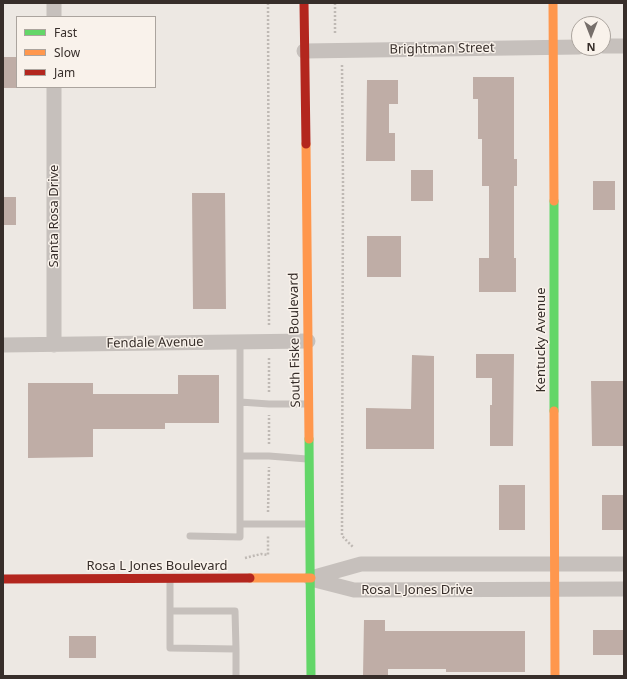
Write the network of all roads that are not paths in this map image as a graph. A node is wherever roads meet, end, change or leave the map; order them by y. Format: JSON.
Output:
{"nodes":[{"id":1,"x":54,"y":3,"type":"edge"},
{"id":2,"x":304,"y":3,"type":"edge"},
{"id":3,"x":553,"y":3,"type":"edge"},
{"id":4,"x":54,"y":16,"type":"edge"},
{"id":5,"x":611,"y":46,"type":"edge"},
{"id":6,"x":624,"y":46,"type":"edge"},
{"id":7,"x":554,"y":47,"type":"junction"},
{"id":8,"x":571,"y":47,"type":"edge"},
{"id":9,"x":304,"y":51,"type":"junction"},
{"id":10,"x":54,"y":88,"type":"edge"},
{"id":11,"x":308,"y":341,"type":"junction"},
{"id":12,"x":240,"y":342,"type":"junction"},
{"id":13,"x":3,"y":345,"type":"edge"},
{"id":14,"x":54,"y":345,"type":"junction"},
{"id":15,"x":240,"y":402,"type":"junction"},
{"id":16,"x":308,"y":404,"type":"junction"},
{"id":17,"x":240,"y":456,"type":"junction"},
{"id":18,"x":309,"y":459,"type":"junction"},
{"id":19,"x":240,"y":524,"type":"junction"},
{"id":20,"x":310,"y":524,"type":"junction"},
{"id":21,"x":190,"y":536,"type":"dead end"},
{"id":22,"x":555,"y":564,"type":"junction"},
{"id":23,"x":624,"y":564,"type":"edge"},
{"id":24,"x":170,"y":578,"type":"junction"},
{"id":25,"x":310,"y":578,"type":"junction"},
{"id":26,"x":3,"y":579,"type":"edge"},
{"id":27,"x":555,"y":589,"type":"junction"},
{"id":28,"x":624,"y":589,"type":"edge"},
{"id":29,"x":170,"y":611,"type":"junction"},
{"id":30,"x":236,"y":649,"type":"junction"},
{"id":31,"x":236,"y":676,"type":"edge"},
{"id":32,"x":310,"y":676,"type":"edge"},
{"id":33,"x":556,"y":676,"type":"edge"}],
"edges":[{"from":1,"to":4,"type":"street"},
{"from":2,"to":9,"type":"street","name":"South Fiske Boulevard"},
{"from":3,"to":7,"type":"street","name":"Kentucky Avenue"},
{"from":5,"to":6,"type":"street"},
{"from":7,"to":8,"type":"street","name":"Brightman Street"},
{"from":7,"to":9,"type":"street","name":"Brightman Street"},
{"from":7,"to":22,"type":"street","name":"Kentucky Avenue"},
{"from":9,"to":11,"type":"street","name":"South Fiske Boulevard"},
{"from":10,"to":14,"type":"street","name":"Santa Rosa Drive"},
{"from":11,"to":12,"type":"street","name":"Fendale Avenue"},
{"from":11,"to":16,"type":"street","name":"South Fiske Boulevard"},
{"from":12,"to":14,"type":"street","name":"Fendale Avenue"},
{"from":12,"to":15,"type":"lane"},
{"from":13,"to":14,"type":"street","name":"Fendale Avenue"},
{"from":15,"to":16,"type":"lane"},
{"from":15,"to":17,"type":"lane"},
{"from":16,"to":18,"type":"street","name":"South Fiske Boulevard"},
{"from":17,"to":18,"type":"lane"},
{"from":17,"to":19,"type":"lane"},
{"from":18,"to":20,"type":"street","name":"South Fiske Boulevard"},
{"from":19,"to":20,"type":"lane"},
{"from":19,"to":21,"type":"lane"},
{"from":20,"to":25,"type":"street","name":"South Fiske Boulevard"},
{"from":22,"to":23,"type":"street","name":"Rosa L Jones Drive"},
{"from":22,"to":25,"type":"street","name":"Rosa L Jones Drive"},
{"from":22,"to":27,"type":"street","name":"Kentucky Avenue"},
{"from":24,"to":25,"type":"street","name":"Rosa L Jones Boulevard"},
{"from":24,"to":26,"type":"street","name":"Rosa L Jones Boulevard"},
{"from":24,"to":29,"type":"lane"},
{"from":25,"to":27,"type":"street","name":"Rosa L Jones Drive"},
{"from":25,"to":32,"type":"street","name":"South Fiske Boulevard"},
{"from":27,"to":28,"type":"street","name":"Rosa L Jones Drive"},
{"from":27,"to":33,"type":"street","name":"Kentucky Avenue"},
{"from":29,"to":30,"type":"lane"},
{"from":29,"to":30,"type":"lane"},
{"from":30,"to":31,"type":"lane"}]}
